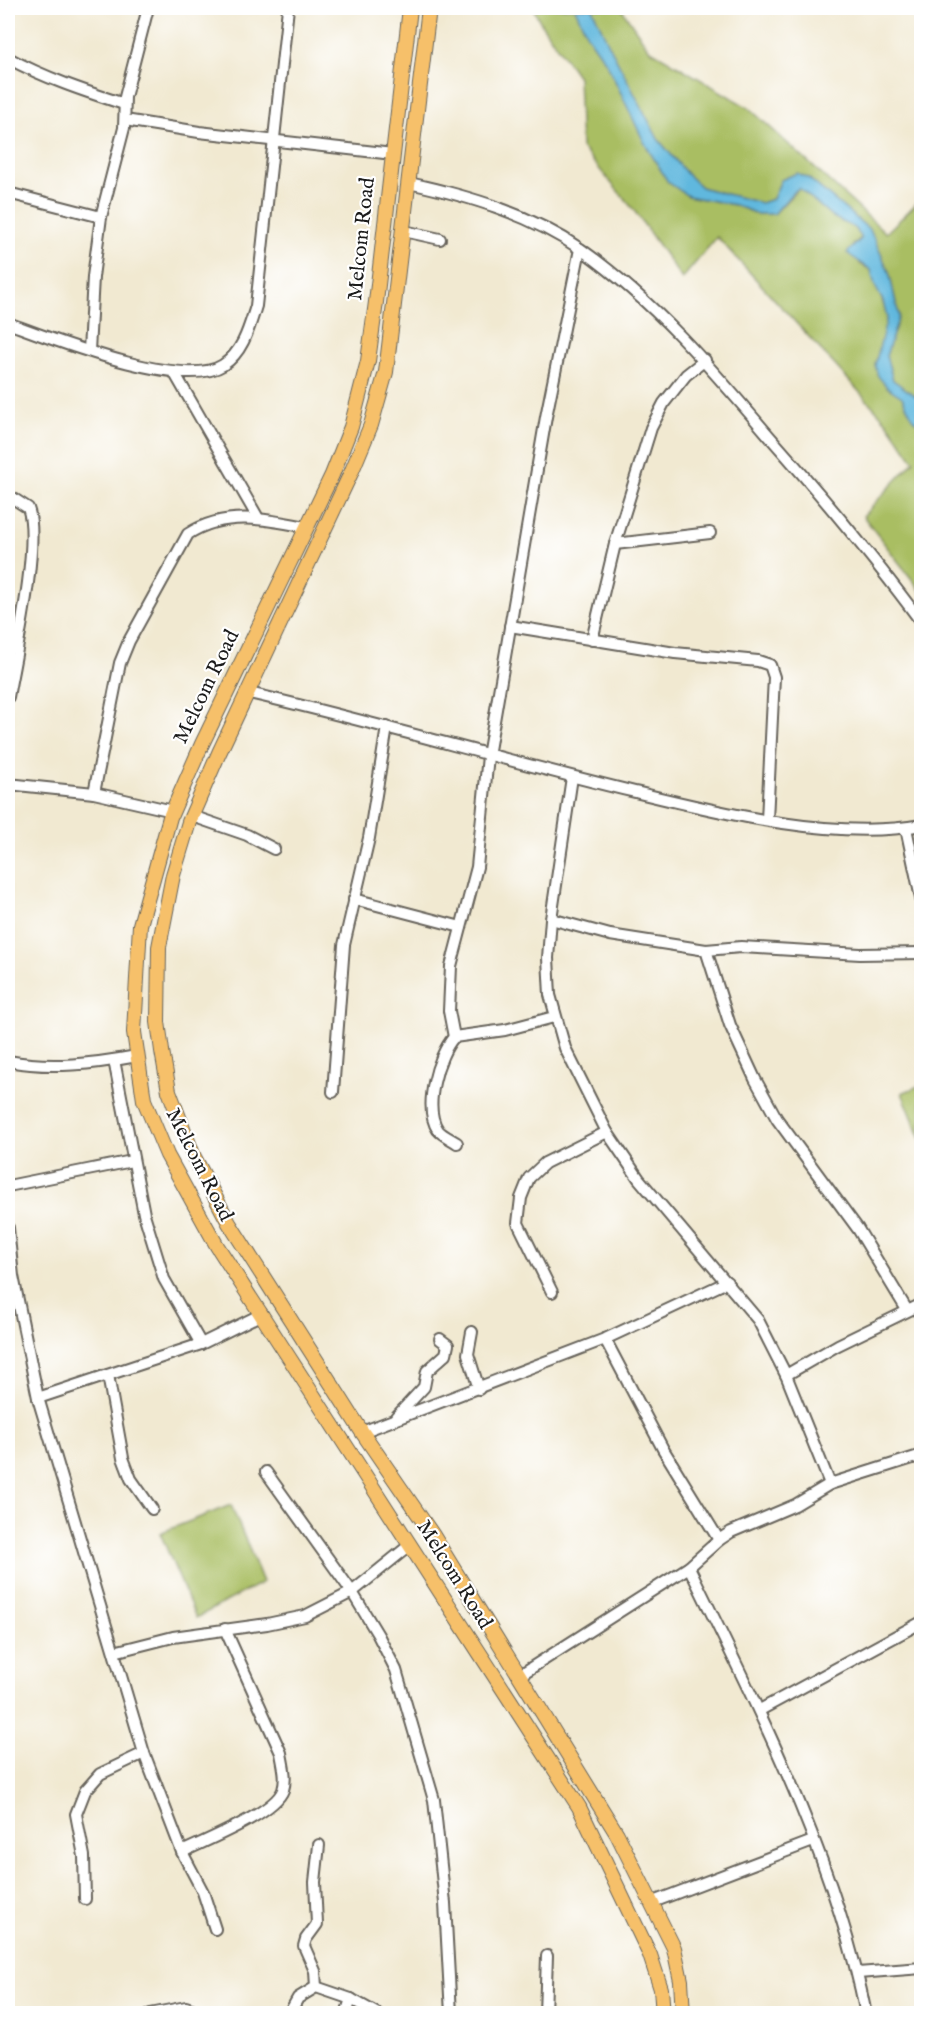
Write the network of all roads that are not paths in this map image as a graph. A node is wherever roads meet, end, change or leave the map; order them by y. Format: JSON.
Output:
{"nodes":[{"id":1,"x":148,"y":8,"type":"edge"},
{"id":2,"x":288,"y":8,"type":"edge"},
{"id":3,"x":410,"y":8,"type":"edge"},
{"id":4,"x":429,"y":8,"type":"edge"},
{"id":5,"x":8,"y":58,"type":"edge"},
{"id":6,"x":124,"y":104,"type":"junction"},
{"id":7,"x":125,"y":120,"type":"junction"},
{"id":8,"x":275,"y":141,"type":"junction"},
{"id":9,"x":393,"y":154,"type":"junction"},
{"id":10,"x":390,"y":180,"type":"junction"},
{"id":11,"x":409,"y":183,"type":"junction"},
{"id":12,"x":8,"y":193,"type":"edge"},
{"id":13,"x":101,"y":217,"type":"junction"},
{"id":14,"x":404,"y":231,"type":"junction"},
{"id":15,"x":440,"y":239,"type":"dead end"},
{"id":16,"x":580,"y":249,"type":"junction"},
{"id":17,"x":8,"y":323,"type":"edge"},
{"id":18,"x":89,"y":351,"type":"junction"},
{"id":19,"x":705,"y":360,"type":"junction"},
{"id":20,"x":174,"y":372,"type":"junction"},
{"id":21,"x":8,"y":495,"type":"edge"},
{"id":22,"x":258,"y":518,"type":"junction"},
{"id":23,"x":306,"y":527,"type":"junction"},
{"id":24,"x":710,"y":532,"type":"dead end"},
{"id":25,"x":615,"y":544,"type":"junction"},
{"id":26,"x":921,"y":623,"type":"edge"},
{"id":27,"x":510,"y":626,"type":"junction"},
{"id":28,"x":592,"y":640,"type":"junction"},
{"id":29,"x":12,"y":645,"type":"edge"},
{"id":30,"x":232,"y":684,"type":"junction"},
{"id":31,"x":249,"y":693,"type":"junction"},
{"id":32,"x":8,"y":697,"type":"edge"},
{"id":33,"x":387,"y":727,"type":"junction"},
{"id":34,"x":488,"y":756,"type":"junction"},
{"id":35,"x":572,"y":777,"type":"junction"},
{"id":36,"x":8,"y":784,"type":"edge"},
{"id":37,"x":94,"y":793,"type":"junction"},
{"id":38,"x":173,"y":811,"type":"junction"},
{"id":39,"x":192,"y":816,"type":"junction"},
{"id":40,"x":766,"y":820,"type":"junction"},
{"id":41,"x":921,"y":825,"type":"edge"},
{"id":42,"x":906,"y":828,"type":"junction"},
{"id":43,"x":274,"y":849,"type":"dead end"},
{"id":44,"x":354,"y":899,"type":"junction"},
{"id":45,"x":921,"y":903,"type":"edge"},
{"id":46,"x":551,"y":919,"type":"junction"},
{"id":47,"x":461,"y":927,"type":"junction"},
{"id":48,"x":706,"y":950,"type":"junction"},
{"id":49,"x":921,"y":953,"type":"edge"},
{"id":50,"x":554,"y":1017,"type":"junction"},
{"id":51,"x":454,"y":1037,"type":"junction"},
{"id":52,"x":162,"y":1051,"type":"junction"},
{"id":53,"x":137,"y":1056,"type":"junction"},
{"id":54,"x":8,"y":1060,"type":"edge"},
{"id":55,"x":114,"y":1060,"type":"junction"},
{"id":56,"x":333,"y":1092,"type":"dead end"},
{"id":57,"x":607,"y":1132,"type":"junction"},
{"id":58,"x":457,"y":1143,"type":"dead end"},
{"id":59,"x":132,"y":1161,"type":"junction"},
{"id":60,"x":8,"y":1186,"type":"edge"},
{"id":61,"x":8,"y":1228,"type":"edge"},
{"id":62,"x":10,"y":1276,"type":"edge"},
{"id":63,"x":727,"y":1282,"type":"junction"},
{"id":64,"x":552,"y":1292,"type":"dead end"},
{"id":65,"x":921,"y":1304,"type":"edge"},
{"id":66,"x":907,"y":1310,"type":"junction"},
{"id":67,"x":262,"y":1314,"type":"junction"},
{"id":68,"x":472,"y":1332,"type":"dead end"},
{"id":69,"x":440,"y":1339,"type":"dead end"},
{"id":70,"x":605,"y":1339,"type":"junction"},
{"id":71,"x":201,"y":1344,"type":"junction"},
{"id":72,"x":786,"y":1374,"type":"junction"},
{"id":73,"x":108,"y":1375,"type":"junction"},
{"id":74,"x":479,"y":1389,"type":"junction"},
{"id":75,"x":38,"y":1398,"type":"junction"},
{"id":76,"x":394,"y":1420,"type":"junction"},
{"id":77,"x":362,"y":1432,"type":"junction"},
{"id":78,"x":921,"y":1455,"type":"edge"},
{"id":79,"x":266,"y":1472,"type":"dead end"},
{"id":80,"x":830,"y":1484,"type":"junction"},
{"id":81,"x":152,"y":1509,"type":"dead end"},
{"id":82,"x":718,"y":1540,"type":"junction"},
{"id":83,"x":410,"y":1545,"type":"junction"},
{"id":84,"x":688,"y":1567,"type":"junction"},
{"id":85,"x":352,"y":1592,"type":"junction"},
{"id":86,"x":921,"y":1622,"type":"edge"},
{"id":87,"x":225,"y":1629,"type":"junction"},
{"id":88,"x":114,"y":1652,"type":"junction"},
{"id":89,"x":520,"y":1675,"type":"junction"},
{"id":90,"x":500,"y":1688,"type":"junction"},
{"id":91,"x":760,"y":1710,"type":"junction"},
{"id":92,"x":144,"y":1753,"type":"junction"},
{"id":93,"x":813,"y":1841,"type":"junction"},
{"id":94,"x":320,"y":1845,"type":"dead end"},
{"id":95,"x":182,"y":1852,"type":"junction"},
{"id":96,"x":85,"y":1899,"type":"dead end"},
{"id":97,"x":653,"y":1902,"type":"junction"},
{"id":98,"x":215,"y":1929,"type":"dead end"},
{"id":99,"x":547,"y":1956,"type":"dead end"},
{"id":100,"x":921,"y":1968,"type":"edge"},
{"id":101,"x":858,"y":1973,"type":"junction"},
{"id":102,"x":316,"y":1988,"type":"junction"},
{"id":103,"x":351,"y":1999,"type":"junction"},
{"id":104,"x":150,"y":2013,"type":"edge"},
{"id":105,"x":205,"y":2013,"type":"edge"},
{"id":106,"x":289,"y":2013,"type":"edge"},
{"id":107,"x":346,"y":2013,"type":"edge"},
{"id":108,"x":378,"y":2013,"type":"edge"},
{"id":109,"x":451,"y":2013,"type":"edge"},
{"id":110,"x":546,"y":2013,"type":"edge"},
{"id":111,"x":663,"y":2013,"type":"edge"},
{"id":112,"x":683,"y":2013,"type":"edge"},
{"id":113,"x":866,"y":2013,"type":"edge"}],
"edges":[{"from":1,"to":6,"type":"street"},
{"from":2,"to":8,"type":"street"},
{"from":3,"to":9,"type":"main road","name":"Melcom Road"},
{"from":4,"to":11,"type":"main road"},
{"from":5,"to":6,"type":"street"},
{"from":6,"to":7,"type":"street"},
{"from":7,"to":8,"type":"street"},
{"from":7,"to":13,"type":"street"},
{"from":8,"to":9,"type":"street"},
{"from":8,"to":20,"type":"street"},
{"from":9,"to":10,"type":"main road","name":"Melcom Road"},
{"from":10,"to":11,"type":"main road"},
{"from":10,"to":23,"type":"main road","name":"Melcom Road"},
{"from":11,"to":14,"type":"main road"},
{"from":11,"to":16,"type":"street"},
{"from":12,"to":13,"type":"street"},
{"from":13,"to":18,"type":"street"},
{"from":14,"to":15,"type":"street"},
{"from":14,"to":31,"type":"main road"},
{"from":16,"to":19,"type":"street"},
{"from":16,"to":27,"type":"street"},
{"from":17,"to":18,"type":"street"},
{"from":18,"to":20,"type":"street"},
{"from":19,"to":25,"type":"street"},
{"from":19,"to":26,"type":"street"},
{"from":20,"to":22,"type":"street"},
{"from":21,"to":29,"type":"street"},
{"from":22,"to":23,"type":"street"},
{"from":22,"to":37,"type":"street"},
{"from":23,"to":30,"type":"main road","name":"Melcom Road"},
{"from":24,"to":25,"type":"street"},
{"from":25,"to":28,"type":"street"},
{"from":27,"to":28,"type":"street"},
{"from":27,"to":34,"type":"street"},
{"from":28,"to":40,"type":"street"},
{"from":29,"to":32,"type":"street"},
{"from":30,"to":31,"type":"main road"},
{"from":30,"to":38,"type":"main road","name":"Melcom Road"},
{"from":31,"to":33,"type":"street"},
{"from":31,"to":39,"type":"main road"},
{"from":33,"to":34,"type":"street"},
{"from":33,"to":44,"type":"street"},
{"from":34,"to":35,"type":"street"},
{"from":34,"to":47,"type":"street"},
{"from":35,"to":40,"type":"street"},
{"from":35,"to":46,"type":"street"},
{"from":36,"to":37,"type":"street"},
{"from":37,"to":38,"type":"street"},
{"from":38,"to":53,"type":"main road","name":"Melcom Road"},
{"from":39,"to":43,"type":"street"},
{"from":39,"to":52,"type":"main road"},
{"from":40,"to":42,"type":"street"},
{"from":41,"to":42,"type":"street"},
{"from":42,"to":45,"type":"street"},
{"from":44,"to":47,"type":"street"},
{"from":44,"to":56,"type":"street"},
{"from":46,"to":48,"type":"street"},
{"from":46,"to":50,"type":"street"},
{"from":47,"to":51,"type":"street"},
{"from":48,"to":49,"type":"street"},
{"from":48,"to":66,"type":"street"},
{"from":50,"to":51,"type":"street"},
{"from":50,"to":57,"type":"street"},
{"from":51,"to":58,"type":"street"},
{"from":52,"to":53,"type":"main road"},
{"from":52,"to":77,"type":"main road"},
{"from":53,"to":55,"type":"street"},
{"from":53,"to":67,"type":"main road","name":"Melcom Road"},
{"from":54,"to":55,"type":"street"},
{"from":55,"to":59,"type":"street"},
{"from":57,"to":63,"type":"street"},
{"from":57,"to":64,"type":"street"},
{"from":59,"to":60,"type":"street"},
{"from":59,"to":71,"type":"street"},
{"from":61,"to":62,"type":"street"},
{"from":62,"to":75,"type":"street"},
{"from":63,"to":70,"type":"street"},
{"from":63,"to":72,"type":"street"},
{"from":65,"to":66,"type":"street"},
{"from":66,"to":72,"type":"street"},
{"from":67,"to":71,"type":"street"},
{"from":67,"to":83,"type":"main road","name":"Melcom Road"},
{"from":68,"to":74,"type":"street"},
{"from":69,"to":76,"type":"street"},
{"from":70,"to":74,"type":"street"},
{"from":70,"to":82,"type":"street"},
{"from":71,"to":73,"type":"street"},
{"from":72,"to":80,"type":"street"},
{"from":73,"to":75,"type":"street"},
{"from":73,"to":81,"type":"street"},
{"from":74,"to":76,"type":"street"},
{"from":75,"to":88,"type":"street"},
{"from":76,"to":77,"type":"street"},
{"from":77,"to":89,"type":"main road"},
{"from":78,"to":80,"type":"street"},
{"from":79,"to":85,"type":"street"},
{"from":80,"to":82,"type":"street"},
{"from":82,"to":84,"type":"street"},
{"from":83,"to":85,"type":"street"},
{"from":83,"to":90,"type":"main road","name":"Melcom Road"},
{"from":84,"to":89,"type":"street"},
{"from":84,"to":91,"type":"street"},
{"from":85,"to":87,"type":"street"},
{"from":85,"to":109,"type":"street"},
{"from":86,"to":91,"type":"street"},
{"from":87,"to":88,"type":"street"},
{"from":87,"to":95,"type":"street"},
{"from":88,"to":92,"type":"street"},
{"from":89,"to":90,"type":"main road"},
{"from":89,"to":97,"type":"main road"},
{"from":90,"to":111,"type":"main road","name":"Melcom Road"},
{"from":91,"to":93,"type":"street"},
{"from":92,"to":95,"type":"street"},
{"from":92,"to":96,"type":"street"},
{"from":93,"to":97,"type":"street"},
{"from":93,"to":101,"type":"street"},
{"from":94,"to":102,"type":"street"},
{"from":95,"to":98,"type":"street"},
{"from":97,"to":112,"type":"main road"},
{"from":99,"to":110,"type":"street"},
{"from":100,"to":101,"type":"street"},
{"from":101,"to":113,"type":"street"},
{"from":102,"to":103,"type":"street"},
{"from":102,"to":106,"type":"street"},
{"from":103,"to":107,"type":"street"},
{"from":103,"to":108,"type":"street"},
{"from":104,"to":105,"type":"street"}]}
